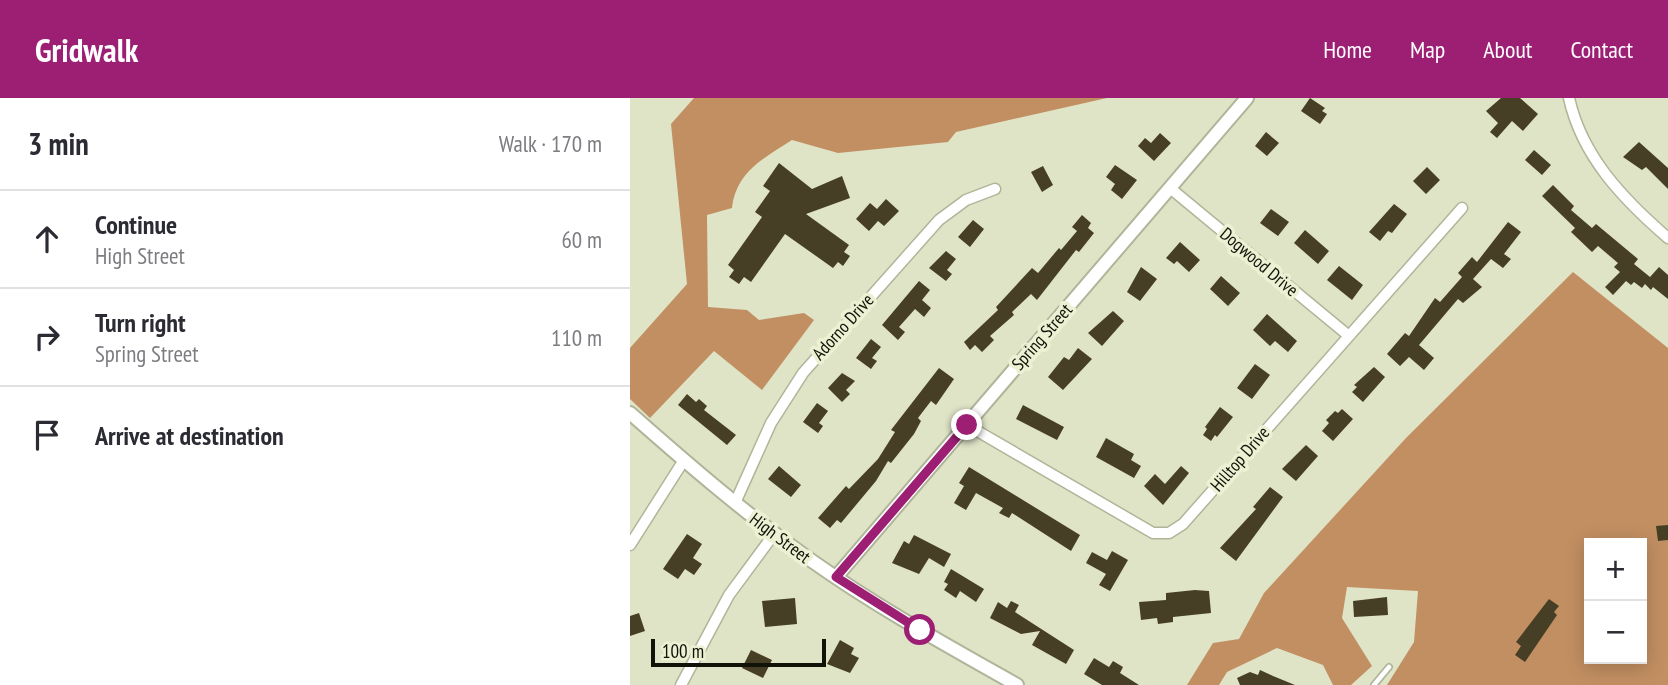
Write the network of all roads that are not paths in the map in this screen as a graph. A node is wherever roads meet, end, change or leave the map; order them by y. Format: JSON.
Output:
{"nodes":[{"id":1,"x":1247,"y":98,"type":"edge"},
{"id":2,"x":1569,"y":98,"type":"edge"},
{"id":3,"x":1170,"y":188,"type":"junction"},
{"id":4,"x":995,"y":189,"type":"dead end"},
{"id":5,"x":1462,"y":208,"type":"dead end"},
{"id":6,"x":1668,"y":238,"type":"edge"},
{"id":7,"x":1349,"y":336,"type":"junction"},
{"id":8,"x":630,"y":413,"type":"edge"},
{"id":9,"x":967,"y":425,"type":"junction"},
{"id":10,"x":684,"y":460,"type":"junction"},
{"id":11,"x":734,"y":503,"type":"junction"},
{"id":12,"x":774,"y":534,"type":"junction"},
{"id":13,"x":630,"y":545,"type":"edge"},
{"id":14,"x":836,"y":577,"type":"junction"},
{"id":15,"x":1389,"y":667,"type":"dead end"},
{"id":16,"x":681,"y":685,"type":"edge"},
{"id":17,"x":1017,"y":685,"type":"edge"},
{"id":18,"x":1374,"y":685,"type":"edge"}],
"edges":[{"from":1,"to":3,"type":"street","name":"Spring Street"},
{"from":2,"to":6,"type":"street"},
{"from":3,"to":7,"type":"street","name":"Dogwood Drive"},
{"from":3,"to":9,"type":"street","name":"Spring Street"},
{"from":4,"to":11,"type":"street","name":"Adorno Drive"},
{"from":5,"to":7,"type":"street","name":"Hilltop Drive"},
{"from":7,"to":9,"type":"street","name":"Hilltop Drive"},
{"from":8,"to":10,"type":"street","name":"High Street"},
{"from":9,"to":14,"type":"street","name":"Spring Street"},
{"from":10,"to":11,"type":"street","name":"High Street"},
{"from":10,"to":13,"type":"street"},
{"from":11,"to":12,"type":"street","name":"High Street"},
{"from":12,"to":14,"type":"street","name":"High Street"},
{"from":12,"to":16,"type":"street"},
{"from":14,"to":17,"type":"street","name":"High Street"},
{"from":15,"to":18,"type":"lane"}]}
